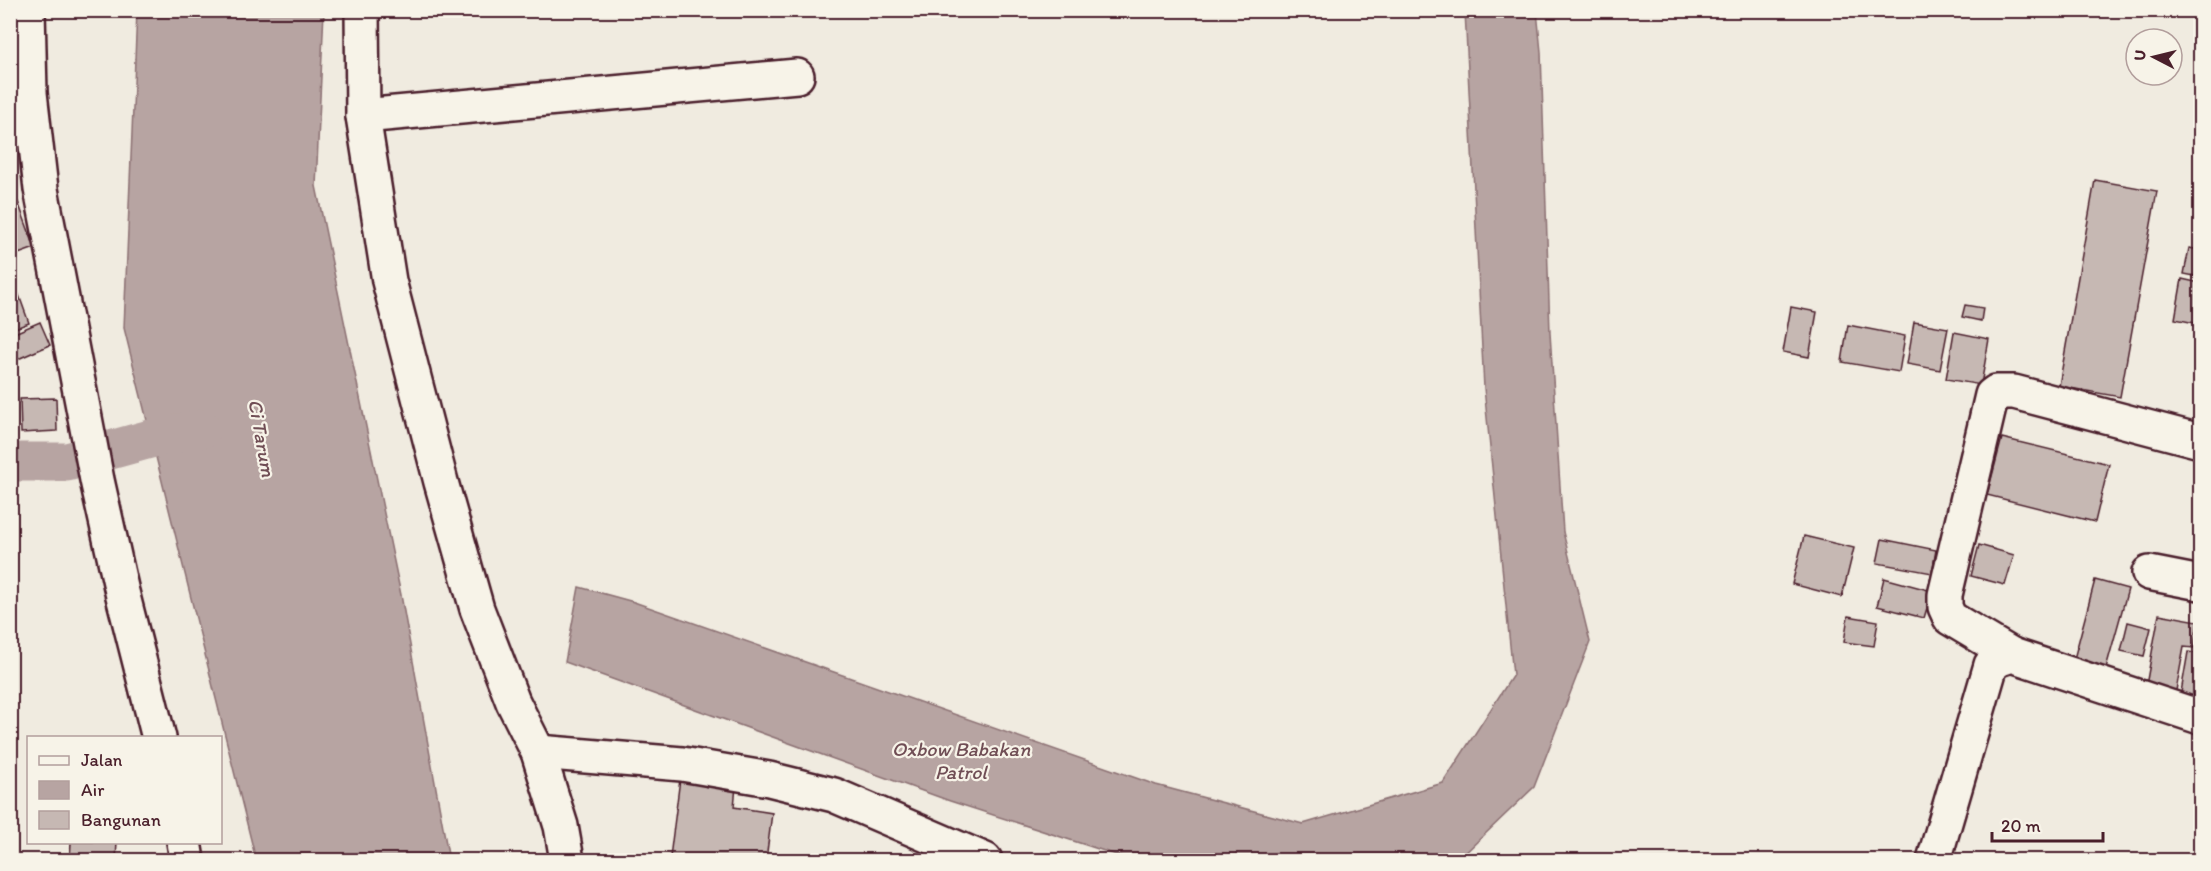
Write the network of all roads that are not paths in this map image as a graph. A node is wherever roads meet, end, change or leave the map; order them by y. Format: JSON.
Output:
{"nodes":[{"id":1,"x":28,"y":10,"type":"edge"},
{"id":2,"x":362,"y":10,"type":"edge"},
{"id":3,"x":797,"y":76,"type":"dead end"},
{"id":4,"x":363,"y":116,"type":"junction"},
{"id":5,"x":2200,"y":441,"type":"edge"},
{"id":6,"x":2149,"y":573,"type":"dead end"},
{"id":7,"x":2200,"y":583,"type":"edge"},
{"id":8,"x":2012,"y":655,"type":"junction"},
{"id":9,"x":2200,"y":717,"type":"edge"},
{"id":10,"x":158,"y":736,"type":"edge"},
{"id":11,"x":538,"y":752,"type":"junction"},
{"id":12,"x":184,"y":844,"type":"edge"},
{"id":13,"x":187,"y":861,"type":"edge"},
{"id":14,"x":567,"y":861,"type":"edge"},
{"id":15,"x":985,"y":861,"type":"edge"},
{"id":16,"x":1935,"y":861,"type":"edge"}],
"edges":[{"from":1,"to":10,"type":"street"},
{"from":2,"to":4,"type":"street"},
{"from":3,"to":4,"type":"street"},
{"from":4,"to":11,"type":"street"},
{"from":5,"to":8,"type":"street"},
{"from":6,"to":7,"type":"street"},
{"from":8,"to":9,"type":"street"},
{"from":8,"to":16,"type":"street"},
{"from":11,"to":14,"type":"street"},
{"from":11,"to":15,"type":"street"},
{"from":12,"to":13,"type":"street"}]}
